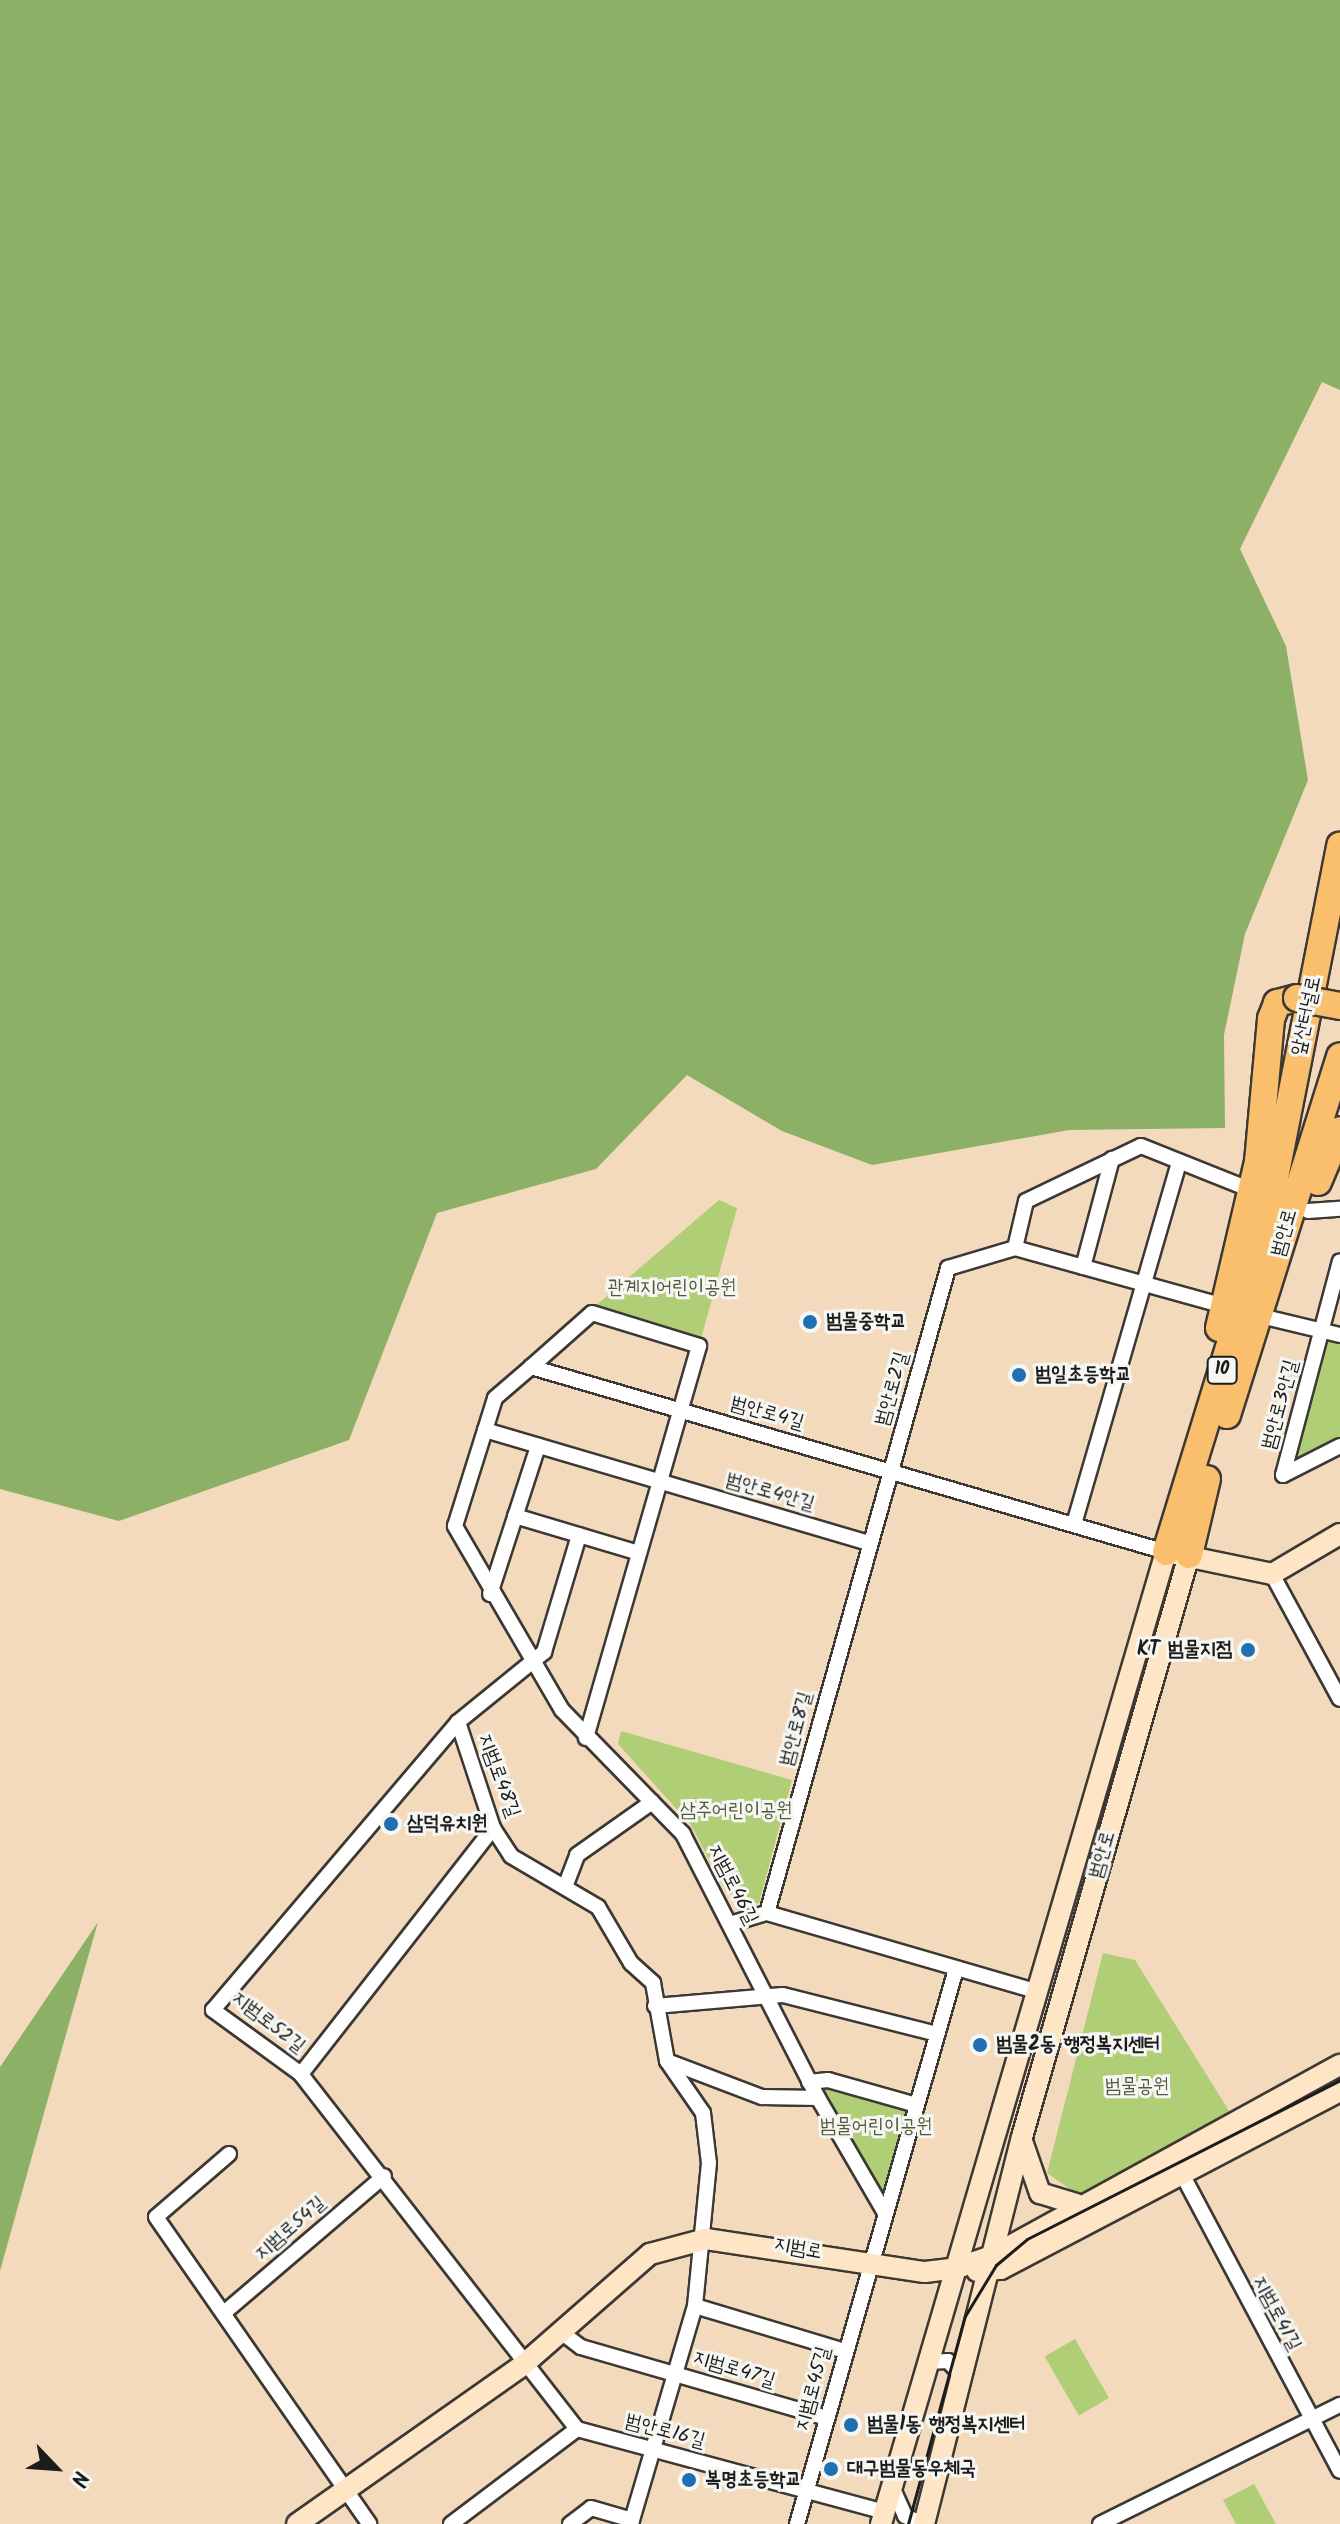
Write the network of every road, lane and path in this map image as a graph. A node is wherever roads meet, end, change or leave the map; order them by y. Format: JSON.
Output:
{"nodes":[{"id":1,"x":1340,"y":845,"type":"edge"},
{"id":2,"x":1340,"y":1006,"type":"edge"},
{"id":3,"x":1340,"y":1056,"type":"edge"},
{"id":4,"x":1340,"y":1130,"type":"edge"},
{"id":5,"x":1112,"y":1159,"type":"junction"},
{"id":6,"x":1179,"y":1162,"type":"junction"},
{"id":7,"x":1283,"y":1195,"type":"junction"},
{"id":8,"x":1340,"y":1209,"type":"edge"},
{"id":9,"x":1015,"y":1248,"type":"junction"},
{"id":10,"x":1083,"y":1267,"type":"junction"},
{"id":11,"x":1339,"y":1267,"type":"edge"},
{"id":12,"x":1147,"y":1285,"type":"junction"},
{"id":13,"x":1224,"y":1306,"type":"junction"},
{"id":14,"x":1269,"y":1318,"type":"junction"},
{"id":15,"x":1321,"y":1330,"type":"junction"},
{"id":16,"x":1340,"y":1335,"type":"edge"},
{"id":17,"x":531,"y":1367,"type":"junction"},
{"id":18,"x":680,"y":1410,"type":"junction"},
{"id":19,"x":1207,"y":1421,"type":"junction"},
{"id":20,"x":485,"y":1430,"type":"junction"},
{"id":21,"x":538,"y":1446,"type":"junction"},
{"id":22,"x":1216,"y":1446,"type":"junction"},
{"id":23,"x":1340,"y":1446,"type":"edge"},
{"id":24,"x":890,"y":1471,"type":"junction"},
{"id":25,"x":659,"y":1481,"type":"junction"},
{"id":26,"x":515,"y":1516,"type":"junction"},
{"id":27,"x":1074,"y":1524,"type":"junction"},
{"id":28,"x":1340,"y":1534,"type":"edge"},
{"id":29,"x":579,"y":1535,"type":"junction"},
{"id":30,"x":869,"y":1543,"type":"junction"},
{"id":31,"x":639,"y":1553,"type":"junction"},
{"id":32,"x":1177,"y":1553,"type":"junction"},
{"id":33,"x":1272,"y":1574,"type":"junction"},
{"id":34,"x":490,"y":1594,"type":"junction"},
{"id":35,"x":531,"y":1664,"type":"junction"},
{"id":36,"x":1340,"y":1699,"type":"edge"},
{"id":37,"x":458,"y":1722,"type":"junction"},
{"id":38,"x":586,"y":1738,"type":"junction"},
{"id":39,"x":652,"y":1802,"type":"junction"},
{"id":40,"x":493,"y":1828,"type":"junction"},
{"id":41,"x":565,"y":1887,"type":"junction"},
{"id":42,"x":767,"y":1913,"type":"junction"},
{"id":43,"x":730,"y":1924,"type":"junction"},
{"id":44,"x":956,"y":1969,"type":"junction"},
{"id":45,"x":1036,"y":1991,"type":"junction"},
{"id":46,"x":765,"y":1994,"type":"junction"},
{"id":47,"x":655,"y":2006,"type":"junction"},
{"id":48,"x":937,"y":2034,"type":"junction"},
{"id":49,"x":667,"y":2061,"type":"junction"},
{"id":50,"x":1340,"y":2065,"type":"edge"},
{"id":51,"x":301,"y":2074,"type":"junction"},
{"id":52,"x":809,"y":2082,"type":"junction"},
{"id":53,"x":1340,"y":2091,"type":"edge"},
{"id":54,"x":818,"y":2098,"type":"junction"},
{"id":55,"x":917,"y":2105,"type":"junction"},
{"id":56,"x":1022,"y":2137,"type":"junction"},
{"id":57,"x":229,"y":2154,"type":"dead end"},
{"id":58,"x":1182,"y":2174,"type":"junction"},
{"id":59,"x":384,"y":2176,"type":"junction"},
{"id":60,"x":1076,"y":2204,"type":"junction"},
{"id":61,"x":885,"y":2213,"type":"junction"},
{"id":62,"x":706,"y":2239,"type":"junction"},
{"id":63,"x":869,"y":2263,"type":"junction"},
{"id":64,"x":990,"y":2264,"type":"junction"},
{"id":65,"x":957,"y":2268,"type":"junction"},
{"id":66,"x":695,"y":2306,"type":"junction"},
{"id":67,"x":225,"y":2312,"type":"junction"},
{"id":68,"x":561,"y":2332,"type":"junction"},
{"id":69,"x":845,"y":2351,"type":"junction"},
{"id":70,"x":927,"y":2362,"type":"junction"},
{"id":71,"x":523,"y":2365,"type":"junction"},
{"id":72,"x":675,"y":2373,"type":"junction"},
{"id":73,"x":963,"y":2377,"type":"junction"},
{"id":74,"x":1340,"y":2405,"type":"edge"},
{"id":75,"x":827,"y":2418,"type":"junction"},
{"id":76,"x":1312,"y":2420,"type":"junction"},
{"id":77,"x":577,"y":2429,"type":"junction"},
{"id":78,"x":652,"y":2449,"type":"junction"},
{"id":79,"x":1340,"y":2471,"type":"edge"},
{"id":80,"x":893,"y":2482,"type":"junction"},
{"id":81,"x":342,"y":2491,"type":"junction"},
{"id":82,"x":807,"y":2491,"type":"junction"},
{"id":83,"x":883,"y":2518,"type":"edge"},
{"id":84,"x":458,"y":2522,"type":"edge"},
{"id":85,"x":631,"y":2522,"type":"edge"},
{"id":86,"x":297,"y":2524,"type":"edge"},
{"id":87,"x":369,"y":2524,"type":"edge"},
{"id":88,"x":570,"y":2524,"type":"edge"},
{"id":89,"x":797,"y":2524,"type":"edge"},
{"id":90,"x":924,"y":2524,"type":"edge"},
{"id":91,"x":1100,"y":2524,"type":"edge"}],
"edges":[{"from":1,"to":7,"type":"highway","name":"앞산터널로","number":"10"},
{"from":2,"to":7,"type":"highway","bridge":true},
{"from":3,"to":7,"type":"highway","name":"앞산터널로","number":"10"},
{"from":4,"to":7,"type":"highway"},
{"from":5,"to":6,"type":"street"},
{"from":5,"to":9,"type":"street"},
{"from":5,"to":10,"type":"street"},
{"from":6,"to":7,"type":"street"},
{"from":6,"to":12,"type":"street"},
{"from":7,"to":8,"type":"street"},
{"from":7,"to":13,"type":"highway"},
{"from":7,"to":14,"type":"highway"},
{"from":7,"to":19,"type":"highway","name":"범안로","number":"10"},
{"from":7,"to":22,"type":"highway","name":"범안로","number":"10"},
{"from":9,"to":10,"type":"street"},
{"from":9,"to":24,"type":"street","name":"범안로2길"},
{"from":10,"to":12,"type":"street"},
{"from":11,"to":15,"type":"street","name":"범안로3안길"},
{"from":12,"to":13,"type":"street"},
{"from":12,"to":27,"type":"street"},
{"from":13,"to":19,"type":"highway"},
{"from":14,"to":15,"type":"street"},
{"from":14,"to":22,"type":"highway"},
{"from":15,"to":16,"type":"street"},
{"from":15,"to":23,"type":"street","name":"범안로3안길"},
{"from":17,"to":18,"type":"street","name":"범안로4길"},
{"from":17,"to":18,"type":"street"},
{"from":17,"to":20,"type":"street"},
{"from":18,"to":24,"type":"street","name":"범안로4길"},
{"from":18,"to":25,"type":"street"},
{"from":19,"to":32,"type":"highway","name":"범안로","number":"10"},
{"from":20,"to":21,"type":"street","name":"범안로4안길"},
{"from":20,"to":34,"type":"street","name":"지범로46길"},
{"from":21,"to":25,"type":"street","name":"범안로4안길"},
{"from":21,"to":26,"type":"street"},
{"from":22,"to":32,"type":"highway","name":"범안로","number":"10"},
{"from":24,"to":27,"type":"street","name":"범안로4길"},
{"from":24,"to":30,"type":"street","name":"범안로8길"},
{"from":25,"to":30,"type":"street","name":"범안로4안길"},
{"from":25,"to":31,"type":"street"},
{"from":26,"to":29,"type":"street"},
{"from":26,"to":34,"type":"street"},
{"from":27,"to":32,"type":"street","name":"범안로4길"},
{"from":28,"to":33,"type":"main road"},
{"from":29,"to":31,"type":"street"},
{"from":29,"to":35,"type":"street"},
{"from":30,"to":42,"type":"street","name":"범안로8길"},
{"from":31,"to":38,"type":"street"},
{"from":32,"to":33,"type":"main road"},
{"from":32,"to":45,"type":"main road","name":"범안로","number":"10"},
{"from":32,"to":56,"type":"main road","name":"범안로","number":"10"},
{"from":33,"to":36,"type":"street"},
{"from":34,"to":35,"type":"street","name":"지범로46길"},
{"from":35,"to":37,"type":"street","name":"지범로52길"},
{"from":35,"to":38,"type":"street","name":"지범로46길"},
{"from":37,"to":40,"type":"street","name":"지범로48길"},
{"from":37,"to":51,"type":"street","name":"지범로52길"},
{"from":38,"to":39,"type":"street","name":"지범로46길"},
{"from":39,"to":41,"type":"street"},
{"from":39,"to":43,"type":"street","name":"지범로46길"},
{"from":40,"to":41,"type":"street","name":"지범로48길"},
{"from":40,"to":51,"type":"street"},
{"from":41,"to":47,"type":"street","name":"지범로48길"},
{"from":42,"to":43,"type":"street"},
{"from":42,"to":44,"type":"street"},
{"from":43,"to":46,"type":"street","name":"지범로46길"},
{"from":44,"to":45,"type":"street"},
{"from":44,"to":48,"type":"street"},
{"from":45,"to":65,"type":"main road","name":"범안로","number":"10"},
{"from":46,"to":47,"type":"street"},
{"from":46,"to":48,"type":"street"},
{"from":46,"to":52,"type":"street","name":"지범로46길"},
{"from":47,"to":49,"type":"street","name":"지범로48길"},
{"from":48,"to":55,"type":"street"},
{"from":49,"to":54,"type":"street"},
{"from":49,"to":62,"type":"street","name":"지범로48길"},
{"from":50,"to":60,"type":"main road"},
{"from":51,"to":59,"type":"street","name":"지범로52길"},
{"from":52,"to":54,"type":"street","name":"지범로46길"},
{"from":52,"to":55,"type":"street"},
{"from":53,"to":58,"type":"main road"},
{"from":54,"to":61,"type":"street","name":"지범로46길"},
{"from":55,"to":61,"type":"street"},
{"from":56,"to":60,"type":"main road"},
{"from":56,"to":64,"type":"main road","name":"범안로","number":"10"},
{"from":57,"to":67,"type":"street"},
{"from":58,"to":64,"type":"main road"},
{"from":58,"to":76,"type":"street","name":"지범로41길"},
{"from":59,"to":67,"type":"street","name":"지범로54길"},
{"from":59,"to":71,"type":"street","name":"지범로52길"},
{"from":60,"to":64,"type":"main road"},
{"from":61,"to":63,"type":"street"},
{"from":62,"to":63,"type":"main road","name":"지범로"},
{"from":62,"to":66,"type":"street","name":"지범로47길"},
{"from":62,"to":68,"type":"main road","name":"지범로"},
{"from":63,"to":65,"type":"main road","name":"지범로"},
{"from":63,"to":69,"type":"street","name":"지범로45길"},
{"from":64,"to":65,"type":"main road","name":"지범로"},
{"from":64,"to":73,"type":"main road","name":"범안로","number":"10"},
{"from":65,"to":70,"type":"main road","name":"범안로"},
{"from":66,"to":69,"type":"street"},
{"from":66,"to":72,"type":"street","name":"지범로47길"},
{"from":67,"to":81,"type":"street"},
{"from":68,"to":71,"type":"main road","name":"지범로"},
{"from":68,"to":72,"type":"street","name":"지범로47길"},
{"from":69,"to":75,"type":"street","name":"지범로45길"},
{"from":70,"to":73,"type":"street"},
{"from":70,"to":80,"type":"main road","name":"범안로"},
{"from":71,"to":77,"type":"street","name":"지범로52길"},
{"from":71,"to":81,"type":"main road","name":"지범로"},
{"from":72,"to":75,"type":"street","name":"지범로47길"},
{"from":72,"to":78,"type":"street","name":"지범로47길"},
{"from":73,"to":90,"type":"main road","name":"범안로","number":"10"},
{"from":74,"to":76,"type":"street"},
{"from":75,"to":82,"type":"street","name":"지범로45길"},
{"from":76,"to":79,"type":"street","name":"지범로41길"},
{"from":76,"to":91,"type":"street"},
{"from":77,"to":78,"type":"street","name":"범안로16길"},
{"from":77,"to":84,"type":"street"},
{"from":78,"to":82,"type":"street","name":"범안로16길"},
{"from":78,"to":85,"type":"street","name":"지범로47길"},
{"from":80,"to":83,"type":"main road","name":"범안로"},
{"from":80,"to":90,"type":"street"},
{"from":81,"to":86,"type":"main road","name":"지범로"},
{"from":81,"to":87,"type":"street"},
{"from":82,"to":83,"type":"street","name":"범안로16길"},
{"from":82,"to":89,"type":"street","name":"지범로45길"},
{"from":85,"to":88,"type":"street","name":"지범로47길"}]}
